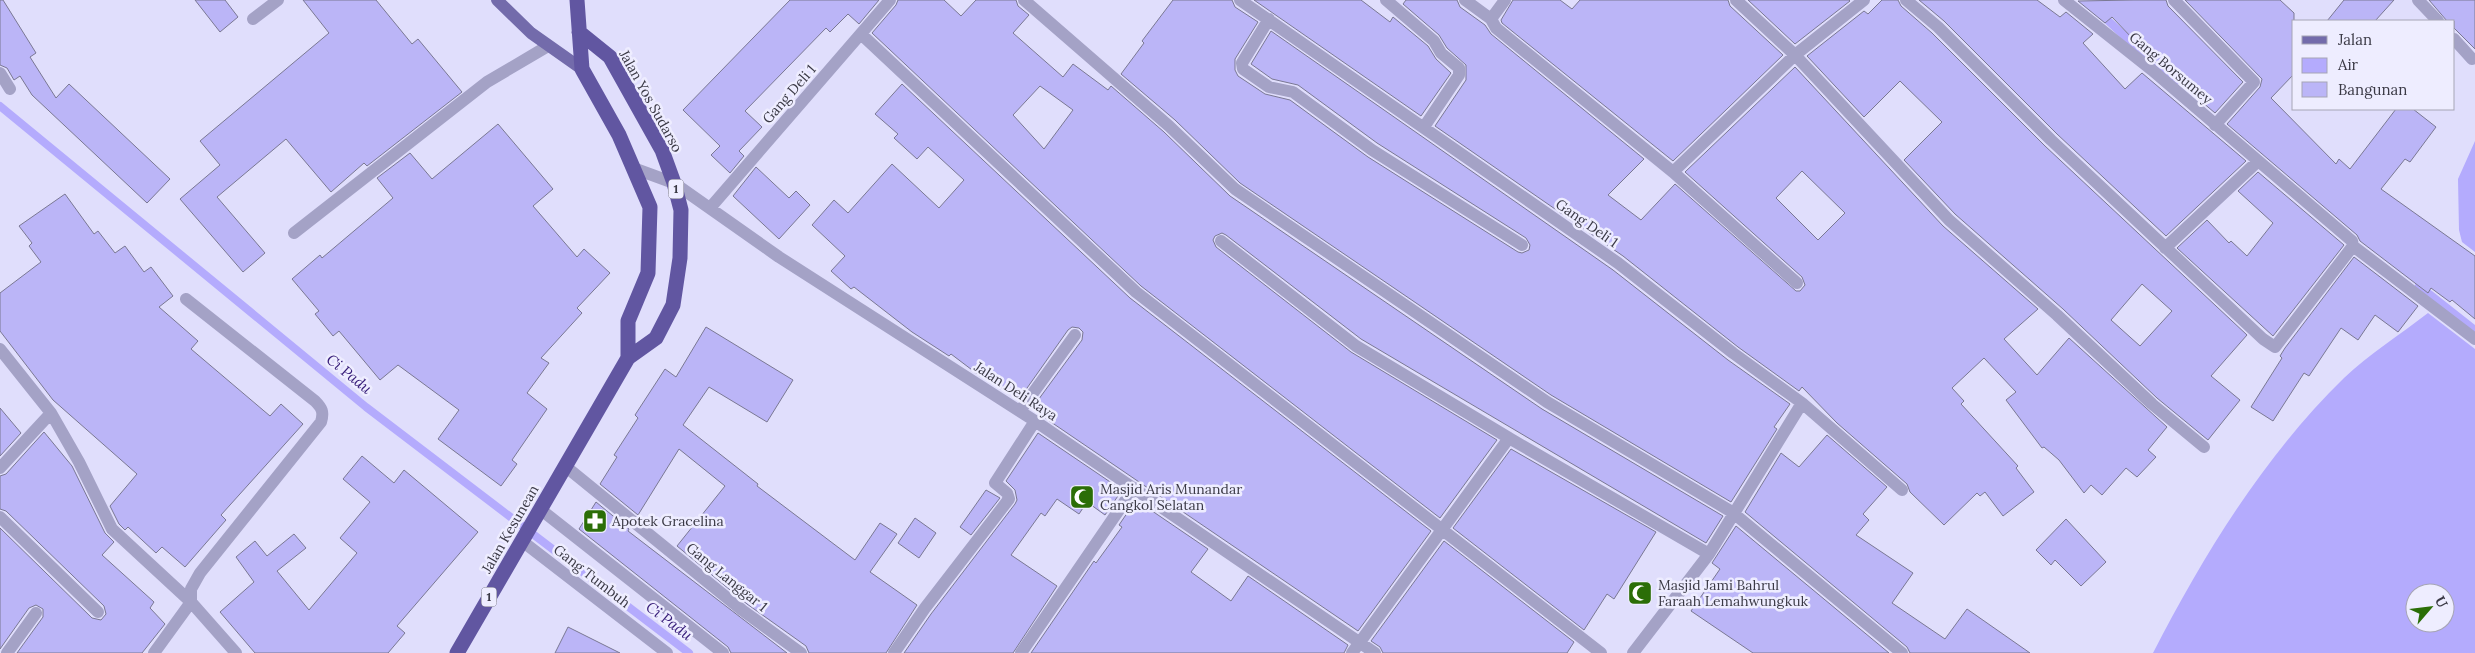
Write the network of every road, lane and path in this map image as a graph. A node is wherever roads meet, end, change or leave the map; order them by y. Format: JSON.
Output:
{"nodes":[{"id":1,"x":278,"y":0,"type":"edge"},
{"id":2,"x":497,"y":0,"type":"edge"},
{"id":3,"x":577,"y":0,"type":"edge"},
{"id":4,"x":890,"y":0,"type":"edge"},
{"id":5,"x":1024,"y":0,"type":"edge"},
{"id":6,"x":1240,"y":0,"type":"edge"},
{"id":7,"x":1386,"y":0,"type":"edge"},
{"id":8,"x":1465,"y":0,"type":"edge"},
{"id":9,"x":1505,"y":0,"type":"edge"},
{"id":10,"x":1736,"y":0,"type":"edge"},
{"id":11,"x":1864,"y":0,"type":"edge"},
{"id":12,"x":1906,"y":0,"type":"edge"},
{"id":13,"x":2064,"y":0,"type":"edge"},
{"id":14,"x":2174,"y":0,"type":"edge"},
{"id":15,"x":2418,"y":0,"type":"edge"},
{"id":16,"x":253,"y":19,"type":"dead end"},
{"id":17,"x":1269,"y":19,"type":"junction"},
{"id":18,"x":1491,"y":19,"type":"junction"},
{"id":19,"x":2437,"y":20,"type":"edge"},
{"id":20,"x":579,"y":32,"type":"junction"},
{"id":21,"x":861,"y":34,"type":"junction"},
{"id":22,"x":2455,"y":40,"type":"edge"},
{"id":23,"x":548,"y":46,"type":"junction"},
{"id":24,"x":1795,"y":55,"type":"junction"},
{"id":25,"x":2472,"y":59,"type":"dead end"},
{"id":26,"x":582,"y":69,"type":"junction"},
{"id":27,"x":0,"y":73,"type":"edge"},
{"id":28,"x":10,"y":88,"type":"dead end"},
{"id":29,"x":2217,"y":122,"type":"junction"},
{"id":30,"x":1424,"y":126,"type":"junction"},
{"id":31,"x":2257,"y":162,"type":"junction"},
{"id":32,"x":633,"y":168,"type":"junction"},
{"id":33,"x":1673,"y":172,"type":"junction"},
{"id":34,"x":674,"y":183,"type":"junction"},
{"id":35,"x":710,"y":208,"type":"junction"},
{"id":36,"x":294,"y":233,"type":"dead end"},
{"id":37,"x":1221,"y":241,"type":"dead end"},
{"id":38,"x":1522,"y":245,"type":"dead end"},
{"id":39,"x":2353,"y":246,"type":"junction"},
{"id":40,"x":2165,"y":248,"type":"junction"},
{"id":41,"x":1797,"y":283,"type":"dead end"},
{"id":42,"x":186,"y":299,"type":"dead end"},
{"id":43,"x":1074,"y":335,"type":"dead end"},
{"id":44,"x":2475,"y":339,"type":"edge"},
{"id":45,"x":0,"y":349,"type":"edge"},
{"id":46,"x":628,"y":358,"type":"junction"},
{"id":47,"x":1802,"y":403,"type":"junction"},
{"id":48,"x":1020,"y":411,"type":"junction"},
{"id":49,"x":51,"y":413,"type":"junction"},
{"id":50,"x":1035,"y":421,"type":"junction"},
{"id":51,"x":1509,"y":438,"type":"junction"},
{"id":52,"x":577,"y":447,"type":"joint"},
{"id":53,"x":2204,"y":448,"type":"dead end"},
{"id":54,"x":566,"y":466,"type":"junction"},
{"id":55,"x":0,"y":468,"type":"edge"},
{"id":56,"x":1134,"y":488,"type":"junction"},
{"id":57,"x":1902,"y":490,"type":"dead end"},
{"id":58,"x":540,"y":509,"type":"junction"},
{"id":59,"x":1732,"y":512,"type":"junction"},
{"id":60,"x":0,"y":517,"type":"edge"},
{"id":61,"x":1442,"y":531,"type":"junction"},
{"id":62,"x":522,"y":541,"type":"junction"},
{"id":63,"x":1709,"y":554,"type":"junction"},
{"id":64,"x":191,"y":602,"type":"junction"},
{"id":65,"x":98,"y":612,"type":"dead end"},
{"id":66,"x":36,"y":613,"type":"dead end"},
{"id":67,"x":1356,"y":648,"type":"edge"},
{"id":68,"x":7,"y":653,"type":"edge"},
{"id":69,"x":154,"y":653,"type":"edge"},
{"id":70,"x":236,"y":653,"type":"edge"},
{"id":71,"x":457,"y":653,"type":"edge"},
{"id":72,"x":667,"y":653,"type":"edge"},
{"id":73,"x":723,"y":653,"type":"edge"},
{"id":74,"x":801,"y":653,"type":"edge"},
{"id":75,"x":894,"y":653,"type":"edge"},
{"id":76,"x":1021,"y":653,"type":"edge"},
{"id":77,"x":1375,"y":653,"type":"edge"},
{"id":78,"x":1601,"y":653,"type":"edge"},
{"id":79,"x":1633,"y":653,"type":"edge"},
{"id":80,"x":1902,"y":653,"type":"edge"}],
"edges":[{"from":1,"to":16,"type":"street"},
{"from":2,"to":23,"type":"main road"},
{"from":3,"to":20,"type":"highway","name":"Jalan Yos Sudarso","number":"1"},
{"from":4,"to":21,"type":"street","name":"Gang Deli 1"},
{"from":5,"to":59,"type":"street"},
{"from":6,"to":17,"type":"street","name":"Gang Deli 1"},
{"from":7,"to":30,"type":"street"},
{"from":8,"to":18,"type":"street"},
{"from":9,"to":18,"type":"street"},
{"from":10,"to":24,"type":"street"},
{"from":11,"to":24,"type":"street"},
{"from":12,"to":40,"type":"street"},
{"from":13,"to":29,"type":"street","name":"Gang Borsumey"},
{"from":14,"to":29,"type":"street"},
{"from":15,"to":19,"type":"street"},
{"from":17,"to":30,"type":"street","name":"Gang Deli 1"},
{"from":17,"to":38,"type":"street"},
{"from":18,"to":33,"type":"street"},
{"from":20,"to":26,"type":"highway","name":"Jalan Yos Sudarso","number":"1"},
{"from":20,"to":34,"type":"highway","name":"Jalan Yos Sudarso","number":"1"},
{"from":21,"to":35,"type":"street","name":"Gang Deli 1"},
{"from":21,"to":61,"type":"street"},
{"from":22,"to":25,"type":"street"},
{"from":23,"to":26,"type":"main road"},
{"from":23,"to":36,"type":"street"},
{"from":24,"to":33,"type":"street"},
{"from":24,"to":53,"type":"street"},
{"from":26,"to":32,"type":"highway","name":"Jalan Yos Sudarso","number":"1"},
{"from":27,"to":28,"type":"street"},
{"from":29,"to":31,"type":"street","name":"Gang Borsumey"},
{"from":30,"to":47,"type":"street","name":"Gang Deli 1"},
{"from":31,"to":39,"type":"street","name":"Gang Borsumey"},
{"from":31,"to":40,"type":"street"},
{"from":32,"to":34,"type":"street","name":"Jalan Deli Raya"},
{"from":32,"to":46,"type":"highway","name":"Jalan Yos Sudarso","number":"1"},
{"from":33,"to":41,"type":"street"},
{"from":34,"to":35,"type":"street","name":"Jalan Deli Raya"},
{"from":34,"to":46,"type":"highway","name":"Jalan Yos Sudarso","number":"1"},
{"from":35,"to":48,"type":"street","name":"Jalan Deli Raya"},
{"from":37,"to":51,"type":"street"},
{"from":39,"to":40,"type":"street"},
{"from":39,"to":44,"type":"street","name":"Gang Borsumey"},
{"from":42,"to":64,"type":"street"},
{"from":43,"to":48,"type":"street"},
{"from":45,"to":49,"type":"street"},
{"from":46,"to":52,"type":"highway","name":"Jalan Yos Sudarso","number":"1"},
{"from":47,"to":57,"type":"street","name":"Gang Deli 1"},
{"from":47,"to":59,"type":"street"},
{"from":48,"to":50,"type":"street","name":"Jalan Deli Raya"},
{"from":49,"to":55,"type":"street"},
{"from":49,"to":64,"type":"street"},
{"from":50,"to":56,"type":"street","name":"Jalan Deli Raya"},
{"from":50,"to":75,"type":"street"},
{"from":51,"to":61,"type":"street"},
{"from":51,"to":63,"type":"street"},
{"from":52,"to":54,"type":"highway","name":"Jalan Kesunean","number":"1"},
{"from":54,"to":58,"type":"highway","name":"Jalan Kesunean","number":"1"},
{"from":54,"to":74,"type":"street","name":"Gang Langgar 1"},
{"from":56,"to":67,"type":"street","name":"Jalan Deli Raya"},
{"from":56,"to":76,"type":"street"},
{"from":58,"to":62,"type":"highway","name":"Jalan Kesunean","number":"1"},
{"from":58,"to":73,"type":"street"},
{"from":59,"to":63,"type":"street"},
{"from":59,"to":80,"type":"street"},
{"from":60,"to":65,"type":"street"},
{"from":61,"to":67,"type":"street"},
{"from":61,"to":78,"type":"street"},
{"from":62,"to":71,"type":"highway","name":"Jalan Kesunean","number":"1"},
{"from":62,"to":72,"type":"street","name":"Gang Tumbuh"},
{"from":63,"to":79,"type":"street"},
{"from":64,"to":69,"type":"street"},
{"from":64,"to":70,"type":"street"},
{"from":66,"to":68,"type":"street"},
{"from":67,"to":77,"type":"street","name":"Jalan Deli Raya"}]}
